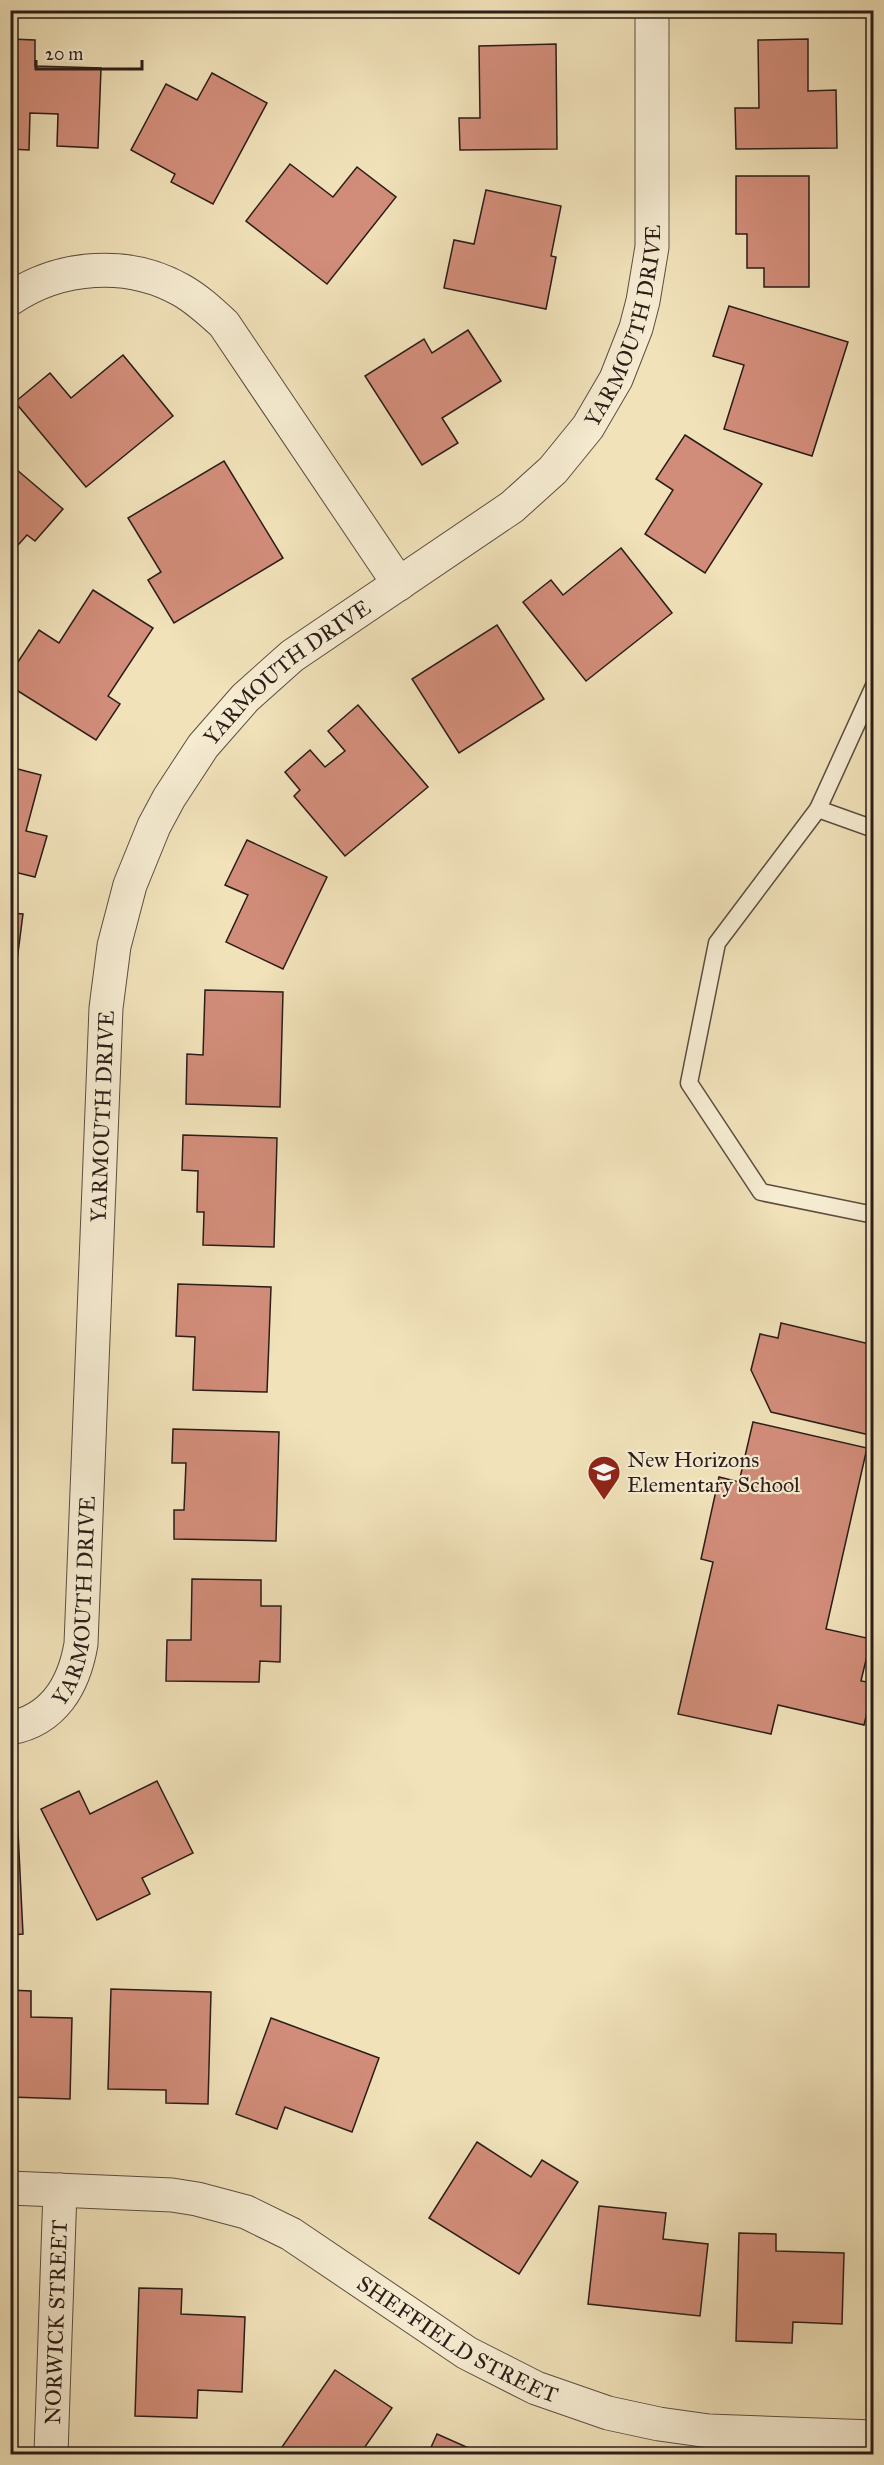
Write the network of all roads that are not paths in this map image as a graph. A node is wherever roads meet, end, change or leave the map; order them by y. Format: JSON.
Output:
{"nodes":[{"id":1,"x":652,"y":10,"type":"edge"},
{"id":2,"x":10,"y":299,"type":"edge"},
{"id":3,"x":399,"y":584,"type":"junction"},
{"id":4,"x":873,"y":686,"type":"edge"},
{"id":5,"x":818,"y":809,"type":"junction"},
{"id":6,"x":873,"y":829,"type":"edge"},
{"id":7,"x":873,"y":1215,"type":"edge"},
{"id":8,"x":10,"y":1728,"type":"edge"},
{"id":9,"x":10,"y":2188,"type":"edge"},
{"id":10,"x":60,"y":2190,"type":"junction"},
{"id":11,"x":873,"y":2437,"type":"edge"},
{"id":12,"x":51,"y":2454,"type":"edge"}],
"edges":[{"from":1,"to":3,"type":"street","name":"YARMOUTH DRIVE"},
{"from":2,"to":3,"type":"street"},
{"from":3,"to":8,"type":"street","name":"YARMOUTH DRIVE"},
{"from":4,"to":5,"type":"lane"},
{"from":5,"to":6,"type":"lane"},
{"from":5,"to":7,"type":"lane"},
{"from":9,"to":10,"type":"street","name":"SHEFFIELD STREET"},
{"from":10,"to":11,"type":"street","name":"SHEFFIELD STREET"},
{"from":10,"to":12,"type":"street","name":"NORWICK STREET"}]}
